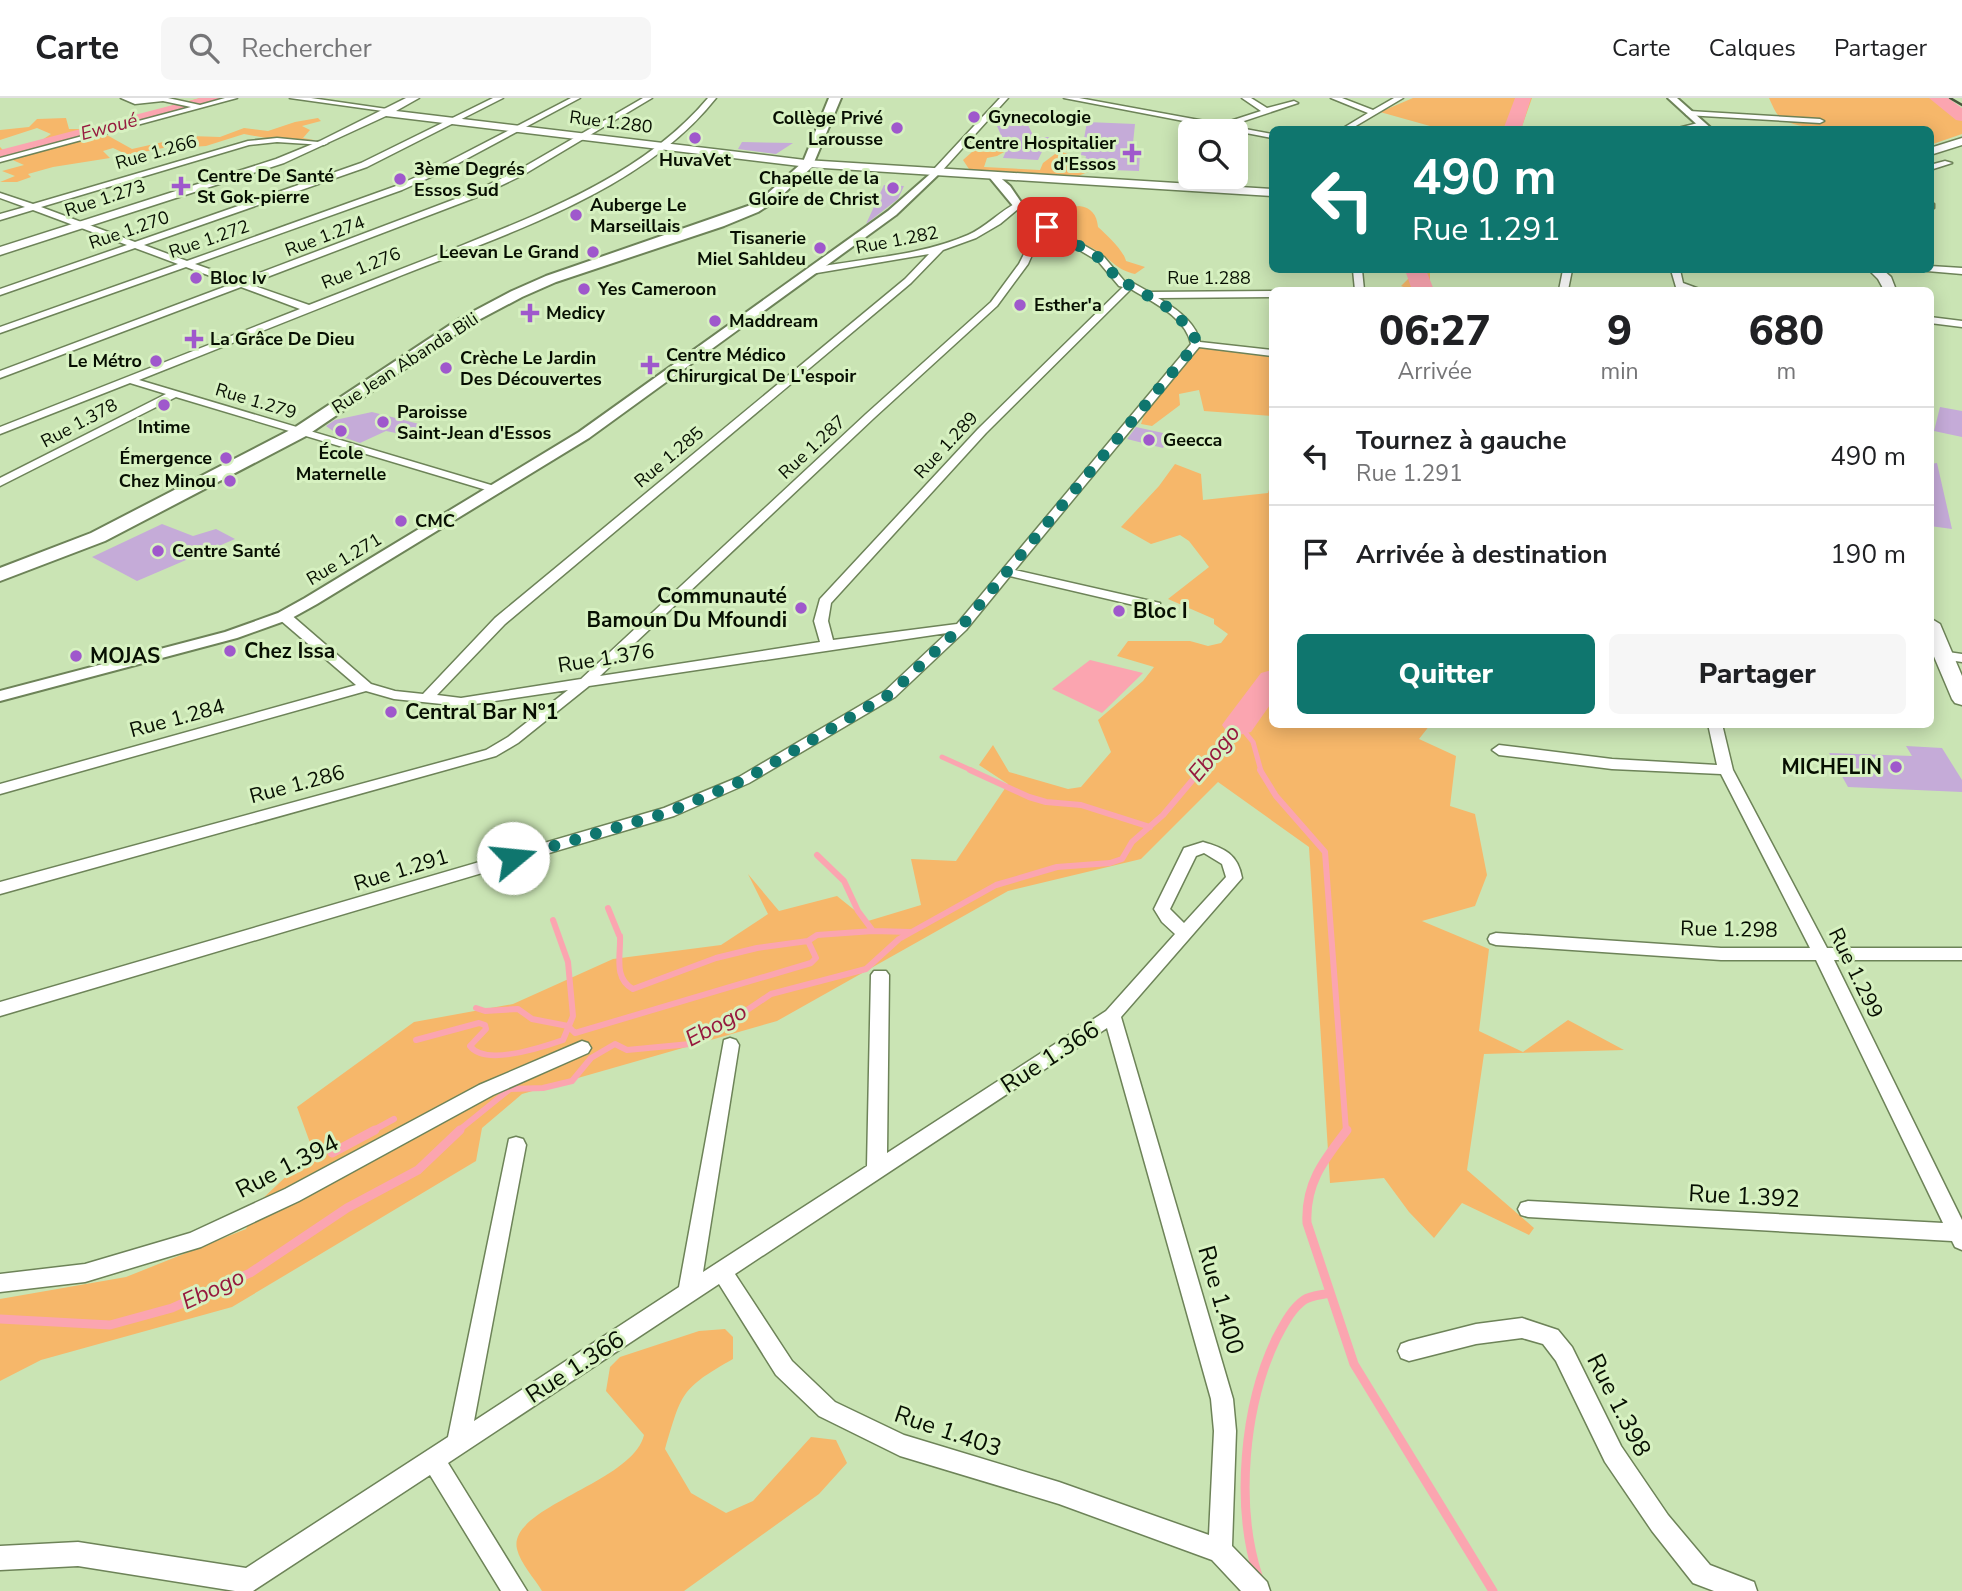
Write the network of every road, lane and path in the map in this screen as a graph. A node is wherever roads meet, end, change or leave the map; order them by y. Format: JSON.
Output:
{"nodes":[{"id":1,"x":125,"y":98,"type":"edge"},
{"id":2,"x":233,"y":98,"type":"edge"},
{"id":3,"x":295,"y":98,"type":"edge"},
{"id":4,"x":414,"y":98,"type":"edge"},
{"id":5,"x":499,"y":98,"type":"edge"},
{"id":6,"x":576,"y":98,"type":"edge"},
{"id":7,"x":648,"y":98,"type":"edge"},
{"id":8,"x":712,"y":98,"type":"edge"},
{"id":9,"x":835,"y":98,"type":"edge"},
{"id":10,"x":1004,"y":98,"type":"edge"},
{"id":11,"x":1068,"y":98,"type":"edge"},
{"id":12,"x":1246,"y":98,"type":"edge"},
{"id":13,"x":1335,"y":98,"type":"edge"},
{"id":14,"x":1399,"y":98,"type":"edge"},
{"id":15,"x":1672,"y":98,"type":"edge"},
{"id":16,"x":1088,"y":99,"type":"edge"},
{"id":17,"x":1294,"y":103,"type":"dead end"},
{"id":18,"x":199,"y":107,"type":"junction"},
{"id":19,"x":1266,"y":110,"type":"junction"},
{"id":20,"x":387,"y":111,"type":"junction"},
{"id":21,"x":1373,"y":112,"type":"junction"},
{"id":22,"x":1689,"y":113,"type":"junction"},
{"id":23,"x":458,"y":118,"type":"junction"},
{"id":24,"x":1187,"y":119,"type":"edge"},
{"id":25,"x":1245,"y":119,"type":"edge"},
{"id":26,"x":1820,"y":121,"type":"dead end"},
{"id":27,"x":1350,"y":126,"type":"edge"},
{"id":28,"x":1704,"y":126,"type":"edge"},
{"id":29,"x":521,"y":127,"type":"junction"},
{"id":30,"x":1248,"y":131,"type":"edge"},
{"id":31,"x":585,"y":134,"type":"junction"},
{"id":32,"x":1269,"y":135,"type":"edge"},
{"id":33,"x":1962,"y":141,"type":"edge"},
{"id":34,"x":324,"y":143,"type":"junction"},
{"id":35,"x":662,"y":144,"type":"junction"},
{"id":36,"x":1934,"y":151,"type":"edge"},
{"id":37,"x":0,"y":160,"type":"edge"},
{"id":38,"x":809,"y":162,"type":"junction"},
{"id":39,"x":1948,"y":163,"type":"dead end"},
{"id":40,"x":1934,"y":167,"type":"edge"},
{"id":41,"x":937,"y":171,"type":"junction"},
{"id":42,"x":993,"y":176,"type":"junction"},
{"id":43,"x":1269,"y":194,"type":"edge"},
{"id":44,"x":0,"y":195,"type":"edge"},
{"id":45,"x":1018,"y":205,"type":"junction"},
{"id":46,"x":33,"y":207,"type":"junction"},
{"id":47,"x":0,"y":217,"type":"edge"},
{"id":48,"x":1033,"y":219,"type":"junction"},
{"id":49,"x":78,"y":225,"type":"junction"},
{"id":50,"x":131,"y":245,"type":"junction"},
{"id":51,"x":939,"y":249,"type":"junction"},
{"id":52,"x":0,"y":251,"type":"edge"},
{"id":53,"x":183,"y":264,"type":"junction"},
{"id":54,"x":1934,"y":269,"type":"edge"},
{"id":55,"x":811,"y":271,"type":"junction"},
{"id":56,"x":1962,"y":271,"type":"edge"},
{"id":57,"x":1677,"y":273,"type":"edge"},
{"id":58,"x":1879,"y":273,"type":"edge"},
{"id":59,"x":240,"y":285,"type":"junction"},
{"id":60,"x":1130,"y":285,"type":"junction"},
{"id":61,"x":1686,"y":287,"type":"edge"},
{"id":62,"x":1889,"y":287,"type":"edge"},
{"id":63,"x":0,"y":292,"type":"edge"},
{"id":64,"x":1269,"y":294,"type":"edge"},
{"id":65,"x":1147,"y":295,"type":"junction"},
{"id":66,"x":307,"y":308,"type":"junction"},
{"id":67,"x":1934,"y":320,"type":"edge"},
{"id":68,"x":1962,"y":324,"type":"edge"},
{"id":69,"x":0,"y":330,"type":"edge"},
{"id":70,"x":1196,"y":344,"type":"junction"},
{"id":71,"x":1269,"y":353,"type":"edge"},
{"id":72,"x":0,"y":375,"type":"edge"},
{"id":73,"x":126,"y":379,"type":"junction"},
{"id":74,"x":174,"y":394,"type":"junction"},
{"id":75,"x":0,"y":431,"type":"edge"},
{"id":76,"x":300,"y":432,"type":"junction"},
{"id":77,"x":0,"y":483,"type":"edge"},
{"id":78,"x":497,"y":490,"type":"junction"},
{"id":79,"x":1007,"y":572,"type":"junction"},
{"id":80,"x":0,"y":575,"type":"edge"},
{"id":81,"x":1156,"y":606,"type":"dead end"},
{"id":82,"x":284,"y":616,"type":"junction"},
{"id":83,"x":961,"y":627,"type":"junction"},
{"id":84,"x":827,"y":645,"type":"junction"},
{"id":85,"x":1937,"y":651,"type":"edge"},
{"id":86,"x":1962,"y":658,"type":"edge"},
{"id":87,"x":586,"y":682,"type":"junction"},
{"id":88,"x":366,"y":687,"type":"junction"},
{"id":89,"x":0,"y":695,"type":"edge"},
{"id":90,"x":427,"y":698,"type":"junction"},
{"id":91,"x":1962,"y":699,"type":"edge"},
{"id":92,"x":1717,"y":728,"type":"edge"},
{"id":93,"x":1499,"y":750,"type":"dead end"},
{"id":94,"x":1726,"y":770,"type":"junction"},
{"id":95,"x":0,"y":789,"type":"edge"},
{"id":96,"x":0,"y":888,"type":"edge"},
{"id":97,"x":1186,"y":934,"type":"junction"},
{"id":98,"x":1496,"y":939,"type":"dead end"},
{"id":99,"x":1821,"y":952,"type":"junction"},
{"id":100,"x":1962,"y":954,"type":"edge"},
{"id":101,"x":880,"y":975,"type":"dead end"},
{"id":102,"x":0,"y":1009,"type":"edge"},
{"id":103,"x":1112,"y":1016,"type":"junction"},
{"id":104,"x":730,"y":1045,"type":"dead end"},
{"id":105,"x":582,"y":1048,"type":"dead end"},
{"id":106,"x":516,"y":1145,"type":"dead end"},
{"id":107,"x":877,"y":1169,"type":"junction"},
{"id":108,"x":1528,"y":1209,"type":"dead end"},
{"id":109,"x":1960,"y":1237,"type":"edge"},
{"id":110,"x":722,"y":1271,"type":"junction"},
{"id":111,"x":0,"y":1283,"type":"edge"},
{"id":112,"x":689,"y":1293,"type":"junction"},
{"id":113,"x":1409,"y":1351,"type":"dead end"},
{"id":114,"x":458,"y":1444,"type":"junction"},
{"id":115,"x":433,"y":1460,"type":"junction"},
{"id":116,"x":1220,"y":1550,"type":"junction"},
{"id":117,"x":0,"y":1558,"type":"edge"},
{"id":118,"x":250,"y":1586,"type":"edge"},
{"id":119,"x":515,"y":1591,"type":"edge"},
{"id":120,"x":1258,"y":1591,"type":"edge"},
{"id":121,"x":1745,"y":1591,"type":"edge"}],
"edges":[{"from":1,"to":18,"type":"street"},
{"from":2,"to":18,"type":"street"},
{"from":3,"to":20,"type":"street","name":"Rue 1.280"},
{"from":4,"to":20,"type":"main road","name":"Rue 1.273"},
{"from":5,"to":23,"type":"street","name":"Rue 1.270"},
{"from":6,"to":29,"type":"street","name":"Rue 1.272"},
{"from":7,"to":31,"type":"street","name":"Rue 1.274"},
{"from":8,"to":35,"type":"street","name":"Rue 1.276"},
{"from":9,"to":38,"type":"main road"},
{"from":10,"to":41,"type":"street"},
{"from":11,"to":16,"type":"street"},
{"from":12,"to":19,"type":"street"},
{"from":13,"to":21,"type":"street"},
{"from":14,"to":21,"type":"street"},
{"from":15,"to":22,"type":"street"},
{"from":16,"to":24,"type":"street"},
{"from":17,"to":19,"type":"street"},
{"from":18,"to":37,"type":"street"},
{"from":19,"to":25,"type":"street"},
{"from":20,"to":23,"type":"main road","name":"Rue 1.280"},
{"from":20,"to":34,"type":"main road","name":"Rue 1.273"},
{"from":21,"to":27,"type":"street"},
{"from":22,"to":26,"type":"street"},
{"from":22,"to":28,"type":"street"},
{"from":23,"to":29,"type":"main road","name":"Rue 1.280"},
{"from":23,"to":50,"type":"street","name":"Rue 1.270"},
{"from":29,"to":31,"type":"main road","name":"Rue 1.280"},
{"from":29,"to":53,"type":"street","name":"Rue 1.272"},
{"from":30,"to":32,"type":"street"},
{"from":31,"to":35,"type":"main road","name":"Rue 1.280"},
{"from":31,"to":59,"type":"street","name":"Rue 1.274"},
{"from":33,"to":36,"type":"main road"},
{"from":34,"to":46,"type":"street","name":"Rue 1.266"},
{"from":34,"to":49,"type":"main road","name":"Rue 1.273"},
{"from":35,"to":38,"type":"main road","name":"Rue 1.280"},
{"from":35,"to":66,"type":"street","name":"Rue 1.276"},
{"from":38,"to":41,"type":"main road","name":"Rue 1.280"},
{"from":38,"to":76,"type":"main road","name":"Rue Jean Abanda Bili"},
{"from":39,"to":40,"type":"street"},
{"from":41,"to":42,"type":"main road","name":"Rue 1.280"},
{"from":41,"to":55,"type":"street","name":"Rue 1.271"},
{"from":42,"to":43,"type":"main road","name":"Rue 1.280"},
{"from":42,"to":45,"type":"street"},
{"from":44,"to":46,"type":"street"},
{"from":45,"to":48,"type":"street"},
{"from":45,"to":51,"type":"street","name":"Rue 1.282"},
{"from":46,"to":47,"type":"street","name":"Rue 1.266"},
{"from":46,"to":49,"type":"street"},
{"from":48,"to":60,"type":"street"},
{"from":48,"to":87,"type":"street","name":"Rue 1.287"},
{"from":49,"to":50,"type":"street"},
{"from":49,"to":52,"type":"main road","name":"Rue 1.273"},
{"from":50,"to":53,"type":"street"},
{"from":50,"to":63,"type":"street","name":"Rue 1.270"},
{"from":51,"to":55,"type":"street","name":"Rue 1.282"},
{"from":51,"to":90,"type":"street","name":"Rue 1.285"},
{"from":53,"to":59,"type":"street"},
{"from":53,"to":69,"type":"street","name":"Rue 1.272"},
{"from":54,"to":56,"type":"street"},
{"from":55,"to":78,"type":"street","name":"Rue 1.271"},
{"from":57,"to":61,"type":"street"},
{"from":58,"to":62,"type":"main road"},
{"from":59,"to":66,"type":"street"},
{"from":59,"to":72,"type":"street","name":"Rue 1.274"},
{"from":60,"to":65,"type":"street"},
{"from":60,"to":84,"type":"street","name":"Rue 1.289"},
{"from":64,"to":65,"type":"street","name":"Rue 1.288"},
{"from":65,"to":70,"type":"street"},
{"from":66,"to":73,"type":"street","name":"Rue 1.276"},
{"from":67,"to":68,"type":"street"},
{"from":70,"to":71,"type":"street"},
{"from":70,"to":79,"type":"street","name":"Rue 1.291"},
{"from":73,"to":74,"type":"street","name":"Rue 1.279"},
{"from":73,"to":75,"type":"street","name":"Rue 1.276"},
{"from":74,"to":76,"type":"street","name":"Rue 1.279"},
{"from":74,"to":77,"type":"street","name":"Rue 1.378"},
{"from":76,"to":78,"type":"street","name":"Rue 1.279"},
{"from":76,"to":80,"type":"main road","name":"Rue Jean Abanda Bili"},
{"from":78,"to":82,"type":"street","name":"Rue 1.271"},
{"from":79,"to":81,"type":"street"},
{"from":79,"to":83,"type":"street","name":"Rue 1.291"},
{"from":82,"to":88,"type":"street","name":"Rue 1.376"},
{"from":82,"to":89,"type":"street","name":"Rue 1.271"},
{"from":83,"to":84,"type":"street","name":"Rue 1.376"},
{"from":83,"to":102,"type":"street","name":"Rue 1.291"},
{"from":84,"to":87,"type":"street","name":"Rue 1.376"},
{"from":85,"to":86,"type":"street"},
{"from":85,"to":91,"type":"main road"},
{"from":87,"to":90,"type":"street","name":"Rue 1.376"},
{"from":87,"to":96,"type":"street","name":"Rue 1.286"},
{"from":88,"to":90,"type":"street","name":"Rue 1.376"},
{"from":88,"to":95,"type":"street","name":"Rue 1.284"},
{"from":92,"to":94,"type":"street","name":"Rue 1.299"},
{"from":93,"to":94,"type":"street"},
{"from":94,"to":99,"type":"street","name":"Rue 1.299"},
{"from":97,"to":97,"type":"street","name":"Rue 1.366"},
{"from":97,"to":103,"type":"street","name":"Rue 1.366"},
{"from":98,"to":99,"type":"street","name":"Rue 1.298"},
{"from":99,"to":100,"type":"street","name":"Rue 1.298"},
{"from":99,"to":109,"type":"street","name":"Rue 1.299"},
{"from":101,"to":107,"type":"street"},
{"from":103,"to":107,"type":"street","name":"Rue 1.366"},
{"from":103,"to":116,"type":"street","name":"Rue 1.400"},
{"from":104,"to":112,"type":"street"},
{"from":105,"to":111,"type":"street","name":"Rue 1.394"},
{"from":106,"to":114,"type":"street"},
{"from":107,"to":110,"type":"street","name":"Rue 1.366"},
{"from":108,"to":109,"type":"street","name":"Rue 1.392"},
{"from":110,"to":112,"type":"street","name":"Rue 1.366"},
{"from":110,"to":116,"type":"street","name":"Rue 1.403"},
{"from":112,"to":114,"type":"street","name":"Rue 1.366"},
{"from":113,"to":121,"type":"street","name":"Rue 1.398"},
{"from":114,"to":115,"type":"street","name":"Rue 1.366"},
{"from":115,"to":118,"type":"street","name":"Rue 1.366"},
{"from":115,"to":119,"type":"street"},
{"from":116,"to":120,"type":"street"},
{"from":117,"to":118,"type":"street","name":"Rue 1.366"}]}
